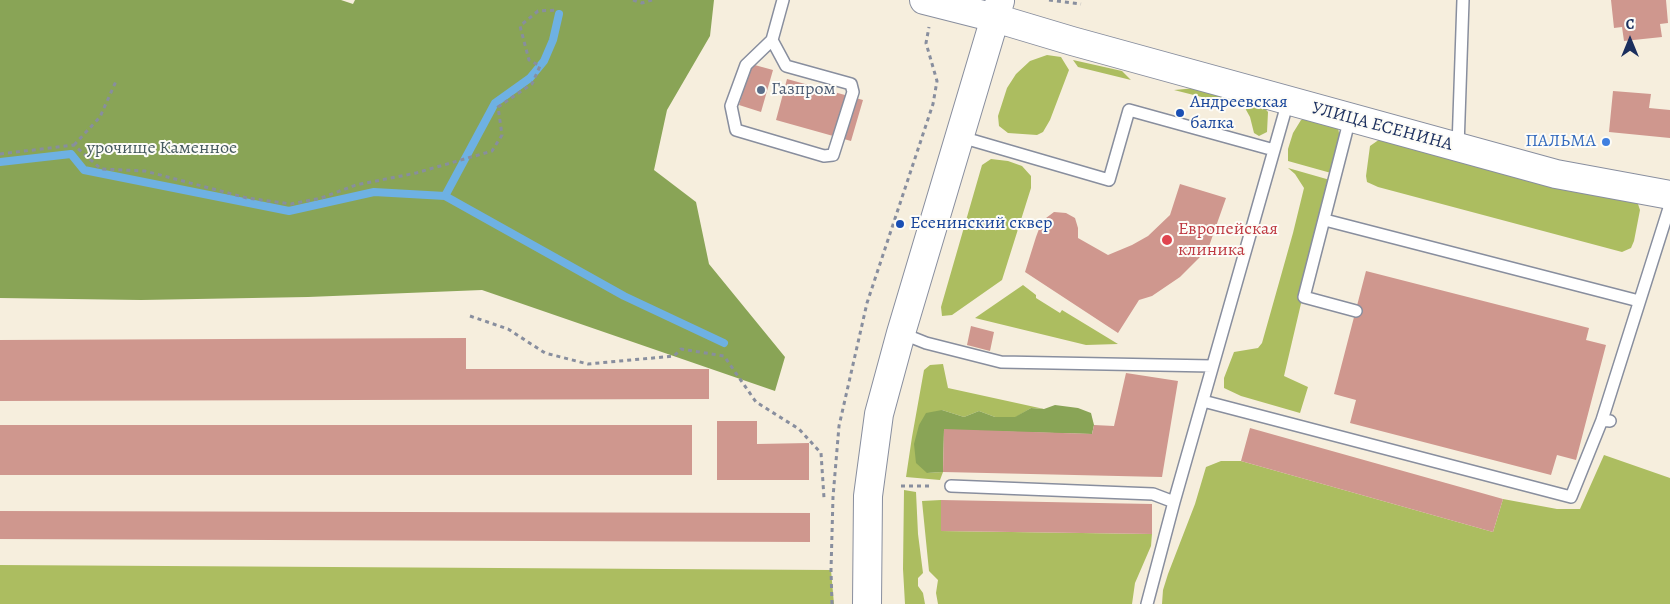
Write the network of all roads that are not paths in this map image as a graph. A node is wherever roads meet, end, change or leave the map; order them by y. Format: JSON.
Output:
{"nodes":[{"id":1,"x":783,"y":0,"type":"edge"},
{"id":2,"x":924,"y":0,"type":"edge"},
{"id":3,"x":1463,"y":0,"type":"edge"},
{"id":4,"x":998,"y":9,"type":"edge"},
{"id":5,"x":772,"y":40,"type":"junction"},
{"id":6,"x":1288,"y":101,"type":"junction"},
{"id":7,"x":1350,"y":118,"type":"junction"},
{"id":8,"x":961,"y":137,"type":"junction"},
{"id":9,"x":1458,"y":147,"type":"junction"},
{"id":10,"x":1274,"y":150,"type":"junction"},
{"id":11,"x":1670,"y":195,"type":"edge"},
{"id":12,"x":1670,"y":205,"type":"edge"},
{"id":13,"x":1325,"y":220,"type":"junction"},
{"id":14,"x":1639,"y":301,"type":"junction"},
{"id":15,"x":1356,"y":311,"type":"dead end"},
{"id":16,"x":901,"y":333,"type":"junction"},
{"id":17,"x":1212,"y":366,"type":"junction"},
{"id":18,"x":1203,"y":401,"type":"junction"},
{"id":19,"x":951,"y":486,"type":"dead end"},
{"id":20,"x":1174,"y":502,"type":"junction"},
{"id":21,"x":867,"y":604,"type":"edge"},
{"id":22,"x":1146,"y":604,"type":"edge"}],
"edges":[{"from":1,"to":5,"type":"lane"},
{"from":2,"to":4,"type":"street","name":"УЛИЦА ЕСЕНИНА"},
{"from":3,"to":9,"type":"lane"},
{"from":4,"to":6,"type":"street","name":"УЛИЦА ЕСЕНИНА"},
{"from":4,"to":8,"type":"street"},
{"from":5,"to":5,"type":"lane"},
{"from":6,"to":7,"type":"street","name":"УЛИЦА ЕСЕНИНА"},
{"from":6,"to":10,"type":"lane"},
{"from":7,"to":9,"type":"street","name":"УЛИЦА ЕСЕНИНА"},
{"from":7,"to":13,"type":"lane"},
{"from":8,"to":10,"type":"lane"},
{"from":8,"to":16,"type":"street"},
{"from":9,"to":11,"type":"street","name":"УЛИЦА ЕСЕНИНА"},
{"from":10,"to":17,"type":"lane"},
{"from":12,"to":14,"type":"lane"},
{"from":13,"to":14,"type":"lane"},
{"from":13,"to":15,"type":"lane"},
{"from":14,"to":18,"type":"lane"},
{"from":16,"to":17,"type":"lane"},
{"from":16,"to":21,"type":"street"},
{"from":17,"to":18,"type":"lane"},
{"from":18,"to":20,"type":"lane"},
{"from":19,"to":20,"type":"lane"},
{"from":20,"to":22,"type":"lane"}]}
